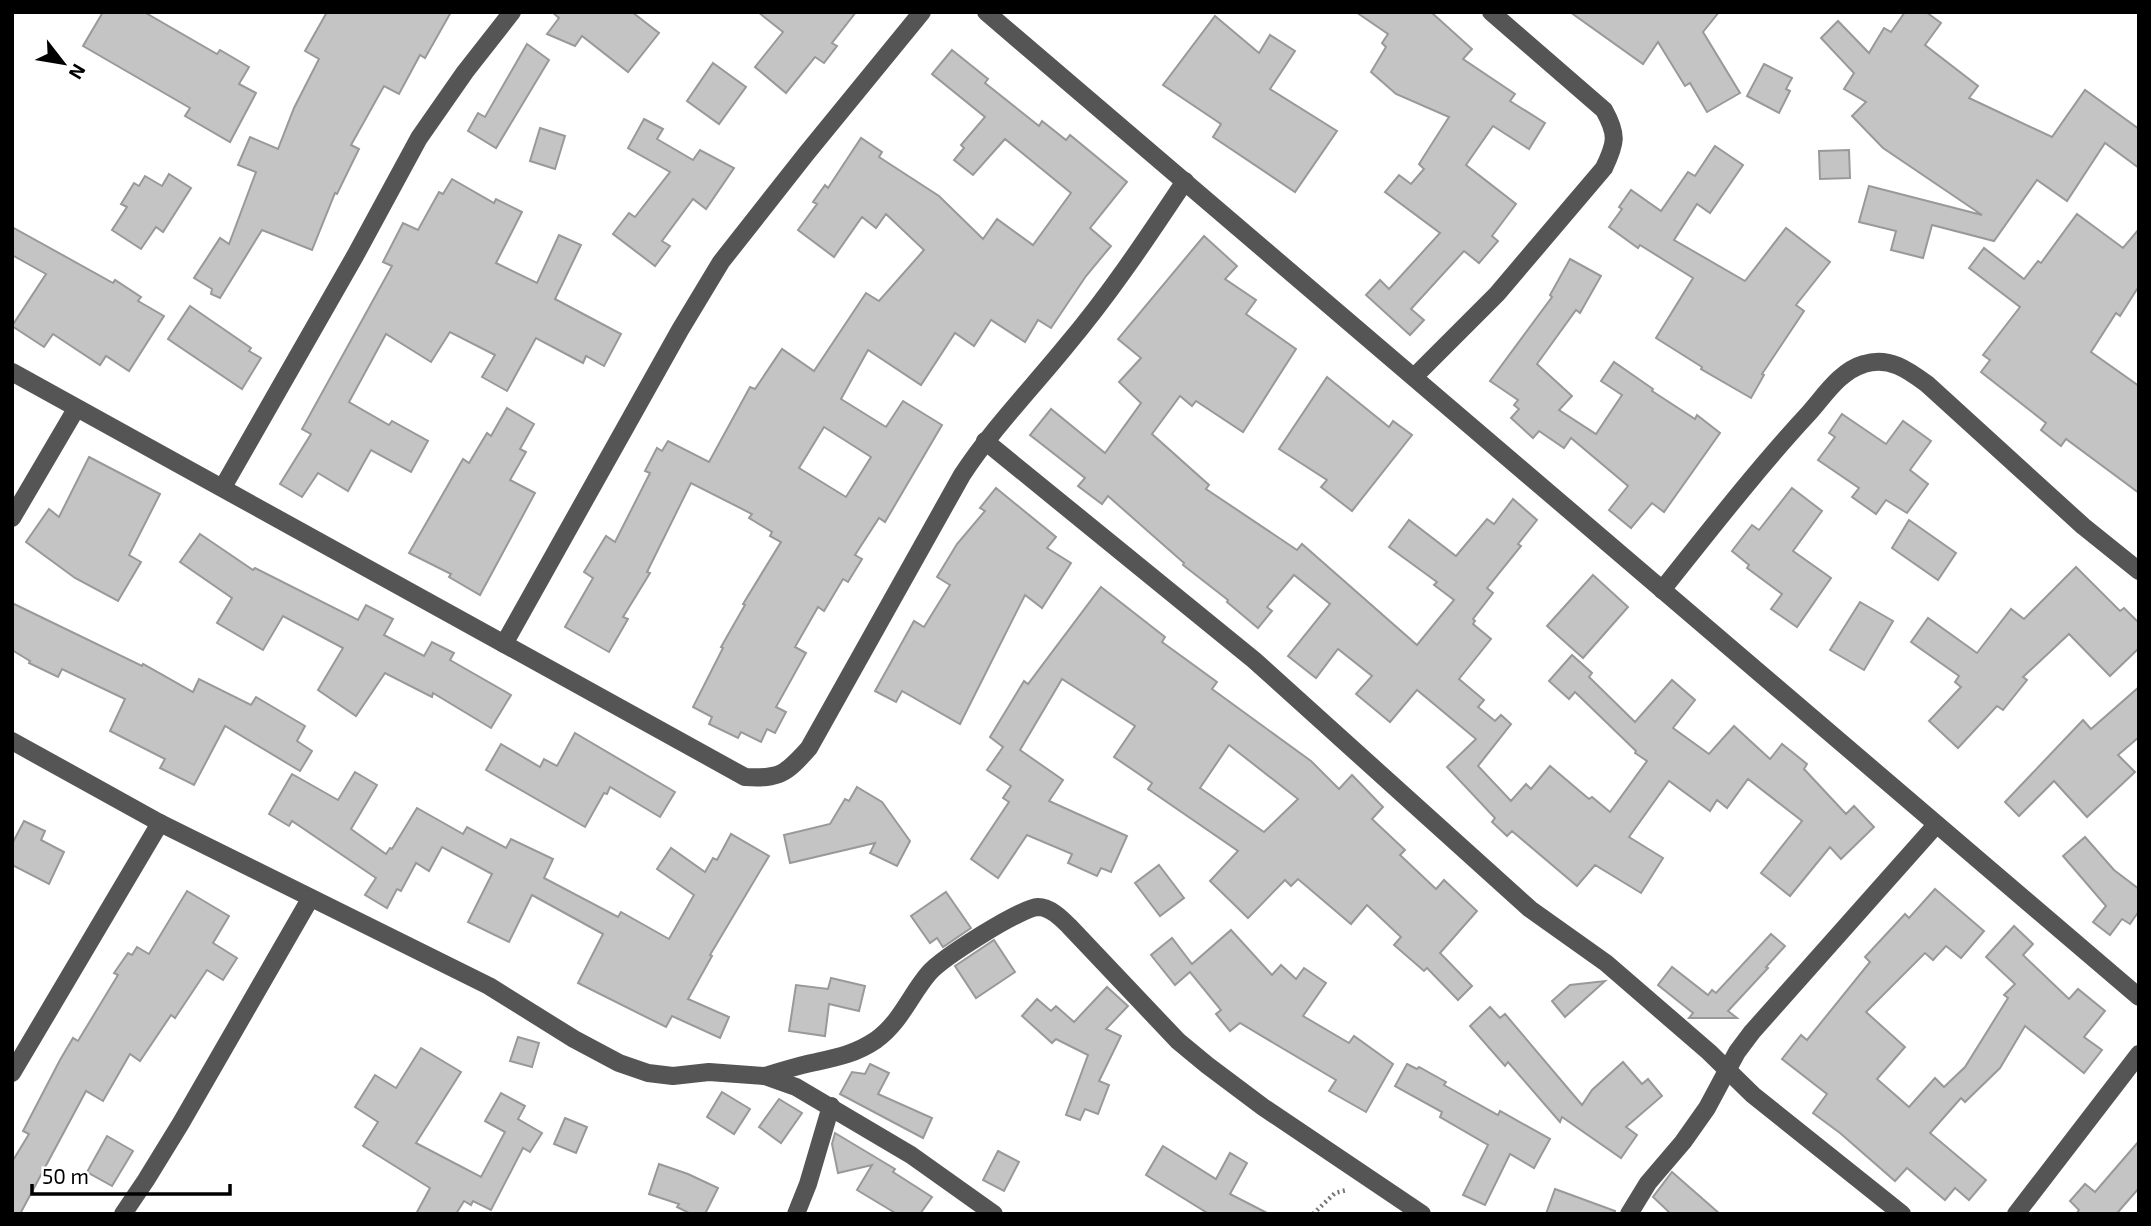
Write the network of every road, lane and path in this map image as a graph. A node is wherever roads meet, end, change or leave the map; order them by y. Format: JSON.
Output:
{"nodes":[{"id":1,"x":512,"y":12,"type":"edge"},
{"id":2,"x":922,"y":12,"type":"edge"},
{"id":3,"x":986,"y":12,"type":"edge"},
{"id":4,"x":1491,"y":12,"type":"edge"},
{"id":5,"x":1185,"y":181,"type":"junction"},
{"id":6,"x":12,"y":372,"type":"edge"},
{"id":7,"x":1414,"y":377,"type":"junction"},
{"id":8,"x":76,"y":409,"type":"junction"},
{"id":9,"x":985,"y":441,"type":"junction"},
{"id":10,"x":223,"y":487,"type":"junction"},
{"id":11,"x":12,"y":518,"type":"edge"},
{"id":12,"x":2139,"y":571,"type":"edge"},
{"id":13,"x":1662,"y":590,"type":"junction"},
{"id":14,"x":504,"y":644,"type":"junction"},
{"id":15,"x":12,"y":741,"type":"edge"},
{"id":16,"x":160,"y":823,"type":"junction"},
{"id":17,"x":1936,"y":825,"type":"junction"},
{"id":18,"x":310,"y":899,"type":"junction"},
{"id":19,"x":2139,"y":997,"type":"edge"},
{"id":20,"x":17,"y":1054,"type":"edge"},
{"id":21,"x":2139,"y":1054,"type":"edge"},
{"id":22,"x":1728,"y":1070,"type":"junction"},
{"id":23,"x":12,"y":1073,"type":"edge"},
{"id":24,"x":765,"y":1076,"type":"junction"},
{"id":25,"x":831,"y":1106,"type":"junction"},
{"id":26,"x":1375,"y":1183,"type":"junction"},
{"id":27,"x":122,"y":1214,"type":"edge"},
{"id":28,"x":796,"y":1214,"type":"edge"},
{"id":29,"x":994,"y":1214,"type":"edge"},
{"id":30,"x":1313,"y":1214,"type":"edge"},
{"id":31,"x":1423,"y":1214,"type":"edge"},
{"id":32,"x":1629,"y":1214,"type":"edge"},
{"id":33,"x":1902,"y":1214,"type":"edge"},
{"id":34,"x":2016,"y":1214,"type":"edge"}],
"edges":[{"from":1,"to":10,"type":"street"},
{"from":2,"to":14,"type":"street"},
{"from":3,"to":5,"type":"street"},
{"from":4,"to":7,"type":"street"},
{"from":5,"to":7,"type":"street"},
{"from":5,"to":9,"type":"street"},
{"from":6,"to":8,"type":"street"},
{"from":7,"to":13,"type":"street"},
{"from":8,"to":10,"type":"street"},
{"from":8,"to":11,"type":"street"},
{"from":9,"to":14,"type":"street"},
{"from":9,"to":22,"type":"street"},
{"from":10,"to":14,"type":"street"},
{"from":12,"to":13,"type":"street"},
{"from":13,"to":17,"type":"street"},
{"from":15,"to":16,"type":"street"},
{"from":16,"to":18,"type":"street"},
{"from":16,"to":20,"type":"street"},
{"from":17,"to":19,"type":"street"},
{"from":17,"to":22,"type":"street"},
{"from":18,"to":24,"type":"street"},
{"from":18,"to":27,"type":"street"},
{"from":20,"to":23,"type":"street"},
{"from":21,"to":34,"type":"street"},
{"from":22,"to":32,"type":"street"},
{"from":22,"to":33,"type":"street"},
{"from":24,"to":25,"type":"street"},
{"from":24,"to":26,"type":"street"},
{"from":25,"to":28,"type":"street"},
{"from":25,"to":29,"type":"street"},
{"from":26,"to":30,"type":"path"},
{"from":26,"to":31,"type":"street"}]}
